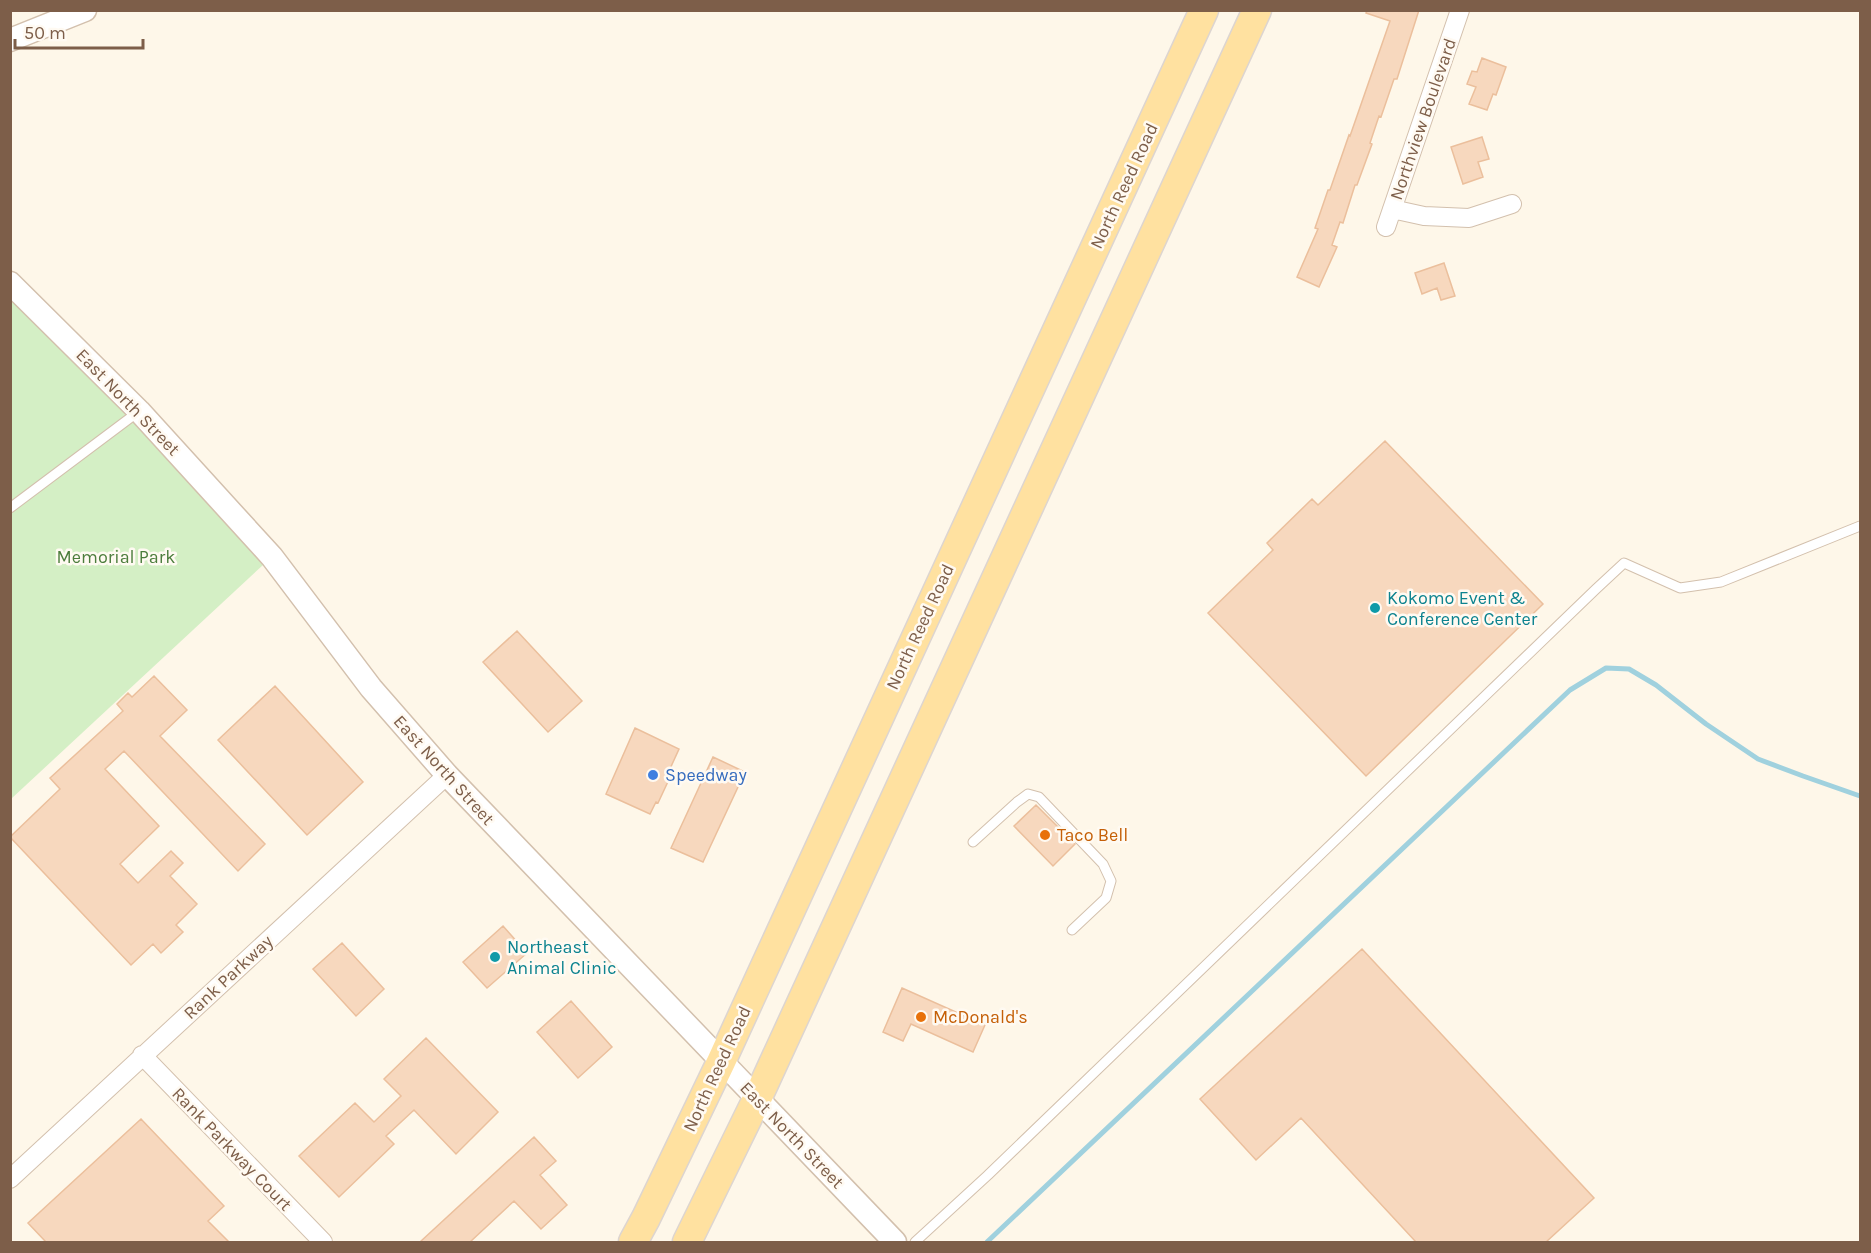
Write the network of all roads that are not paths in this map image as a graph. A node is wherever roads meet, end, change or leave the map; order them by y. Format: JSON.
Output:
{"nodes":[{"id":1,"x":85,"y":10,"type":"edge"},
{"id":2,"x":1204,"y":10,"type":"edge"},
{"id":3,"x":1257,"y":10,"type":"edge"},
{"id":4,"x":1460,"y":10,"type":"edge"},
{"id":5,"x":10,"y":40,"type":"edge"},
{"id":6,"x":1512,"y":204,"type":"dead end"},
{"id":7,"x":1392,"y":208,"type":"junction"},
{"id":8,"x":1386,"y":227,"type":"dead end"},
{"id":9,"x":10,"y":283,"type":"edge"},
{"id":10,"x":139,"y":411,"type":"junction"},
{"id":11,"x":12,"y":504,"type":"edge"},
{"id":12,"x":1860,"y":526,"type":"edge"},
{"id":13,"x":447,"y":775,"type":"junction"},
{"id":14,"x":973,"y":842,"type":"dead end"},
{"id":15,"x":1072,"y":930,"type":"dead end"},
{"id":16,"x":142,"y":1056,"type":"junction"},
{"id":17,"x":721,"y":1062,"type":"junction"},
{"id":18,"x":757,"y":1099,"type":"junction"},
{"id":19,"x":10,"y":1179,"type":"edge"},
{"id":20,"x":323,"y":1242,"type":"edge"},
{"id":21,"x":633,"y":1242,"type":"edge"},
{"id":22,"x":687,"y":1242,"type":"edge"},
{"id":23,"x":895,"y":1242,"type":"edge"},
{"id":24,"x":915,"y":1242,"type":"edge"}],
"edges":[{"from":1,"to":5,"type":"street"},
{"from":2,"to":17,"type":"main road","name":"North Reed Road"},
{"from":3,"to":18,"type":"main road"},
{"from":4,"to":7,"type":"street","name":"Northview Boulevard"},
{"from":6,"to":7,"type":"street"},
{"from":7,"to":8,"type":"street","name":"Northview Boulevard"},
{"from":9,"to":10,"type":"street","name":"East North Street"},
{"from":10,"to":11,"type":"lane"},
{"from":10,"to":13,"type":"street","name":"East North Street"},
{"from":12,"to":24,"type":"lane"},
{"from":13,"to":16,"type":"street","name":"Rank Parkway"},
{"from":13,"to":17,"type":"street","name":"East North Street"},
{"from":14,"to":15,"type":"lane"},
{"from":16,"to":19,"type":"street","name":"Rank Parkway"},
{"from":16,"to":20,"type":"street","name":"Rank Parkway Court"},
{"from":17,"to":18,"type":"street","name":"East North Street"},
{"from":17,"to":21,"type":"main road","name":"North Reed Road"},
{"from":18,"to":22,"type":"main road"},
{"from":18,"to":23,"type":"street","name":"East North Street"}]}
